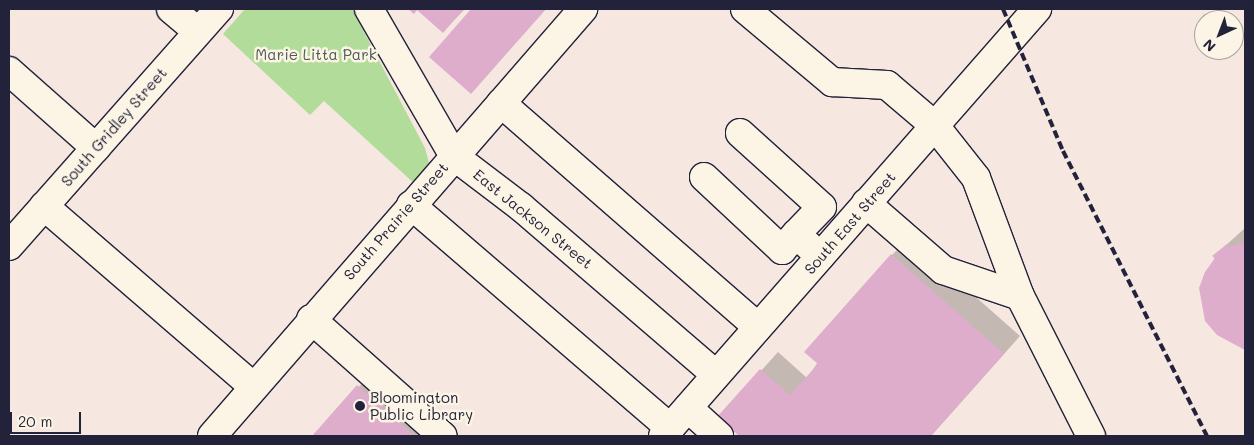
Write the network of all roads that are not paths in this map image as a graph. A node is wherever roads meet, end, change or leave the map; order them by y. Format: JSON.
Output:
{"nodes":[{"id":1,"x":171,"y":9,"type":"edge"},
{"id":2,"x":219,"y":9,"type":"edge"},
{"id":3,"x":369,"y":9,"type":"edge"},
{"id":4,"x":583,"y":9,"type":"edge"},
{"id":5,"x":745,"y":9,"type":"edge"},
{"id":6,"x":1037,"y":9,"type":"edge"},
{"id":7,"x":198,"y":32,"type":"junction"},
{"id":8,"x":9,"y":71,"type":"edge"},
{"id":9,"x":500,"y":103,"type":"junction"},
{"id":10,"x":935,"y":126,"type":"junction"},
{"id":11,"x":740,"y":133,"type":"dead end"},
{"id":12,"x":96,"y":148,"type":"junction"},
{"id":13,"x":454,"y":156,"type":"junction"},
{"id":14,"x":704,"y":177,"type":"dead end"},
{"id":15,"x":866,"y":204,"type":"junction"},
{"id":16,"x":411,"y":205,"type":"junction"},
{"id":17,"x":44,"y":206,"type":"junction"},
{"id":18,"x":796,"y":234,"type":"junction"},
{"id":19,"x":9,"y":246,"type":"edge"},
{"id":20,"x":820,"y":256,"type":"junction"},
{"id":21,"x":1020,"y":296,"type":"junction"},
{"id":22,"x":311,"y":319,"type":"junction"},
{"id":23,"x":758,"y":327,"type":"junction"},
{"id":24,"x":716,"y":376,"type":"junction"},
{"id":25,"x":254,"y":387,"type":"junction"},
{"id":26,"x":673,"y":424,"type":"edge"},
{"id":27,"x":212,"y":436,"type":"edge"},
{"id":28,"x":443,"y":436,"type":"edge"},
{"id":29,"x":719,"y":436,"type":"edge"},
{"id":30,"x":1091,"y":436,"type":"edge"}],
"edges":[{"from":1,"to":7,"type":"street"},
{"from":2,"to":7,"type":"street","name":"South Gridley Street"},
{"from":3,"to":13,"type":"street","name":"East Jackson Street"},
{"from":4,"to":9,"type":"street","name":"South Prairie Street"},
{"from":5,"to":10,"type":"street"},
{"from":6,"to":10,"type":"street","name":"South East Street"},
{"from":7,"to":12,"type":"street","name":"South Gridley Street"},
{"from":8,"to":12,"type":"street"},
{"from":9,"to":13,"type":"street","name":"South Prairie Street"},
{"from":9,"to":23,"type":"street"},
{"from":10,"to":15,"type":"street","name":"South East Street"},
{"from":10,"to":21,"type":"street"},
{"from":11,"to":18,"type":"street"},
{"from":12,"to":17,"type":"street","name":"South Gridley Street"},
{"from":13,"to":16,"type":"street","name":"South Prairie Street"},
{"from":13,"to":24,"type":"street","name":"East Jackson Street"},
{"from":14,"to":18,"type":"street"},
{"from":15,"to":20,"type":"street","name":"South East Street"},
{"from":15,"to":21,"type":"street"},
{"from":16,"to":22,"type":"street","name":"South Prairie Street"},
{"from":16,"to":26,"type":"street"},
{"from":17,"to":19,"type":"street","name":"South Gridley Street"},
{"from":17,"to":25,"type":"street"},
{"from":18,"to":20,"type":"street"},
{"from":20,"to":23,"type":"street","name":"South East Street"},
{"from":21,"to":30,"type":"street"},
{"from":22,"to":25,"type":"street","name":"South Prairie Street"},
{"from":22,"to":28,"type":"street"},
{"from":23,"to":24,"type":"street","name":"South East Street"},
{"from":24,"to":26,"type":"street","name":"South East Street"},
{"from":25,"to":27,"type":"street","name":"South Prairie Street"},
{"from":26,"to":29,"type":"street"}]}
